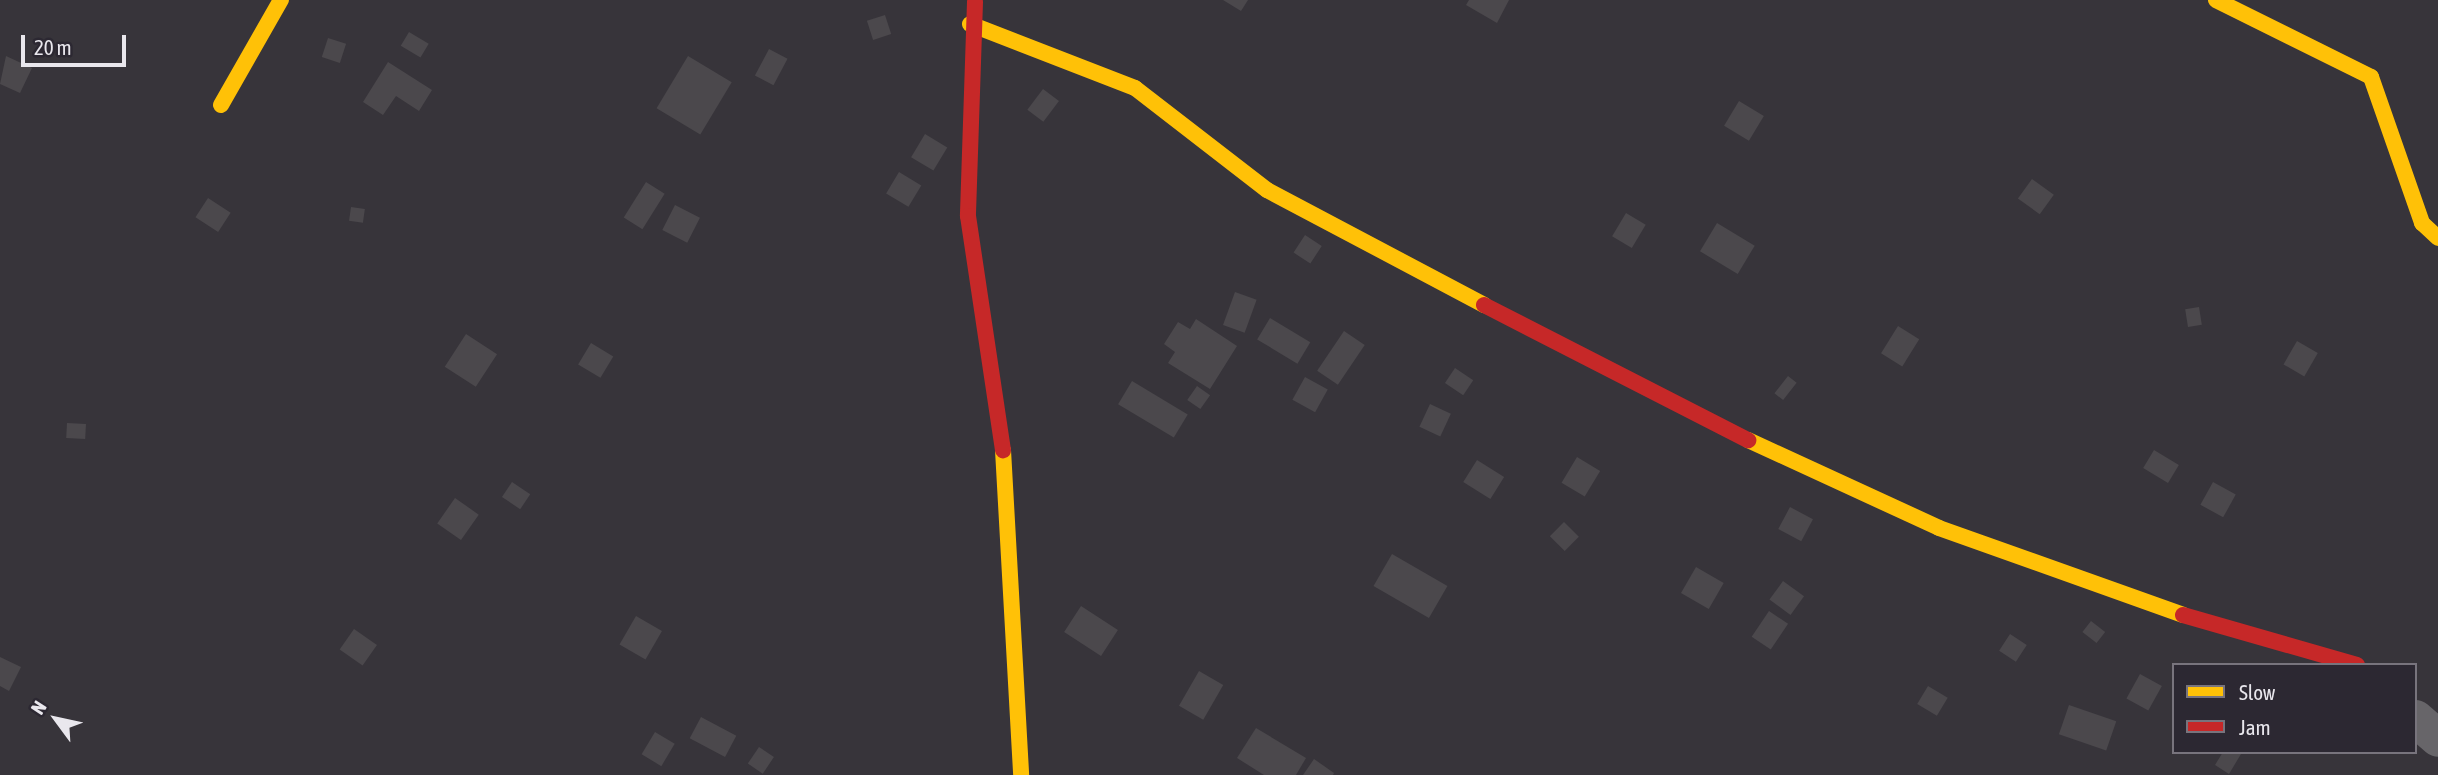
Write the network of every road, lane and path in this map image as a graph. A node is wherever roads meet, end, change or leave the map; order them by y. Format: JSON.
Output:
{"nodes":[{"id":1,"x":281,"y":0,"type":"edge"},
{"id":2,"x":975,"y":0,"type":"edge"},
{"id":3,"x":2216,"y":0,"type":"edge"},
{"id":4,"x":971,"y":24,"type":"junction"},
{"id":5,"x":221,"y":105,"type":"dead end"},
{"id":6,"x":2438,"y":238,"type":"edge"},
{"id":7,"x":2350,"y":663,"type":"edge"},
{"id":8,"x":2417,"y":720,"type":"edge"},
{"id":9,"x":2438,"y":738,"type":"edge"},
{"id":10,"x":1021,"y":775,"type":"edge"}],
"edges":[{"from":1,"to":5,"type":"street"},
{"from":2,"to":4,"type":"street"},
{"from":3,"to":6,"type":"street"},
{"from":4,"to":7,"type":"street"},
{"from":4,"to":10,"type":"street"},
{"from":8,"to":9,"type":"street"}]}
